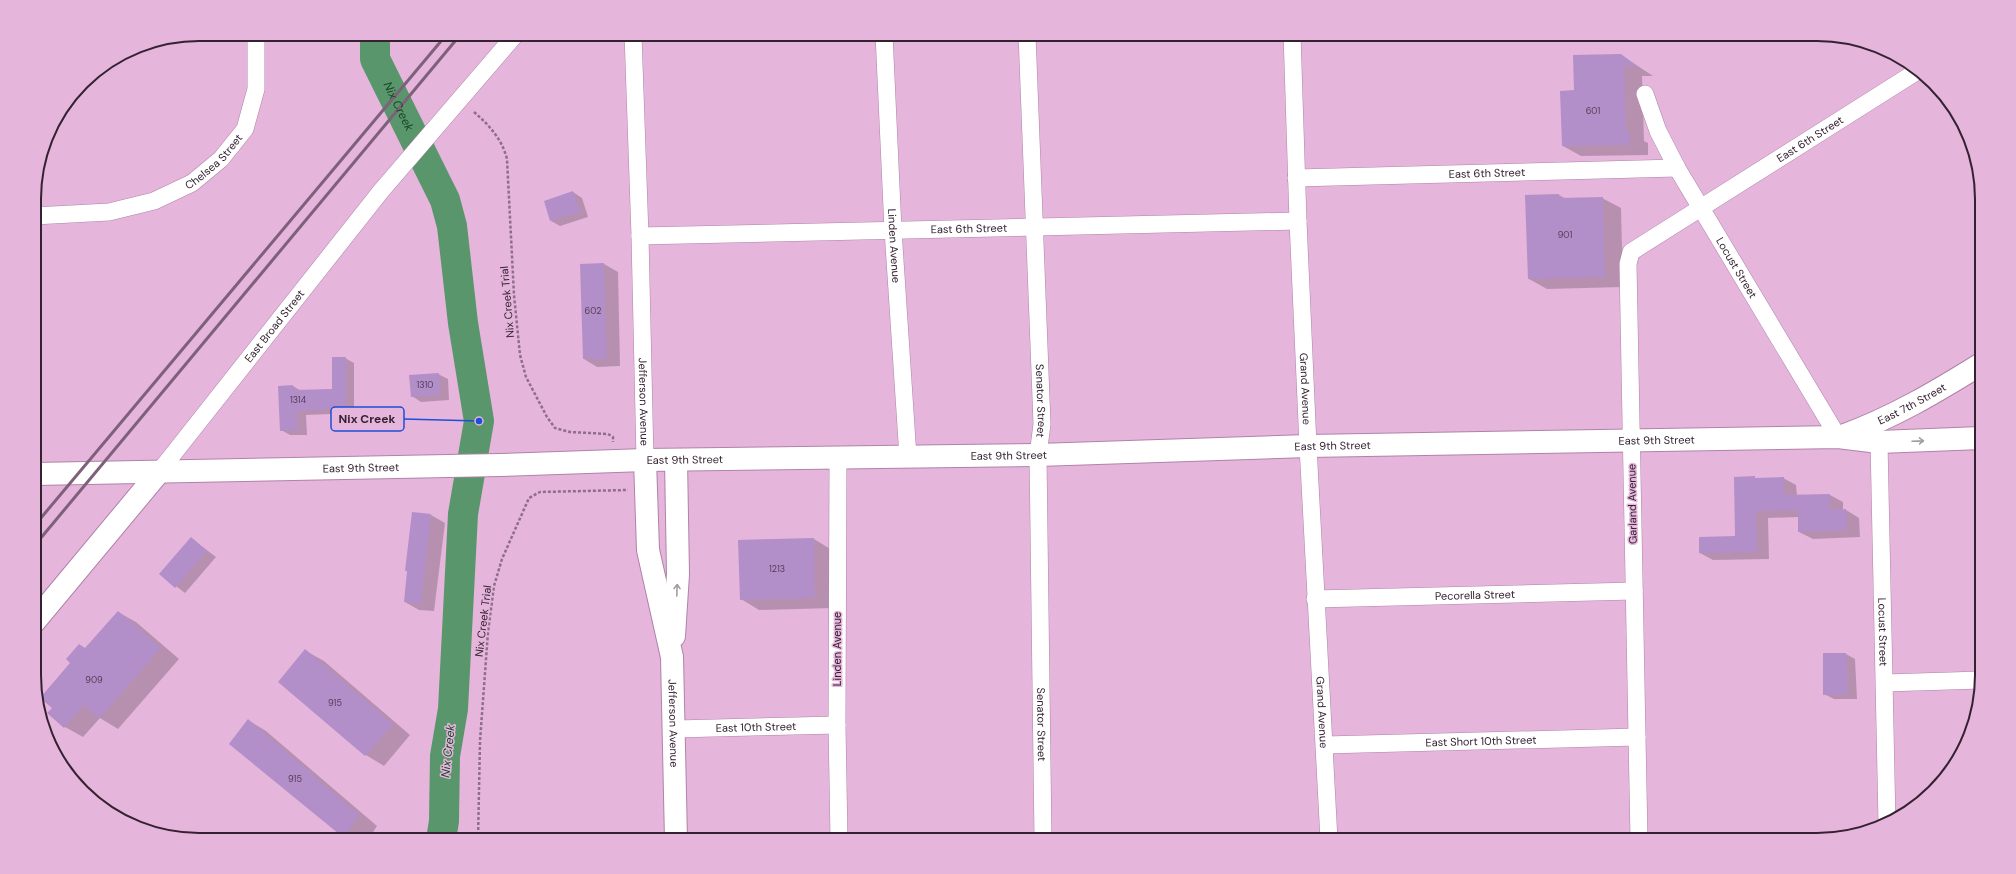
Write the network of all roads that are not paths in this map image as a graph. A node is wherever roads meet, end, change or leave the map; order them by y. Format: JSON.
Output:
{"nodes":[{"id":1,"x":256,"y":41,"type":"edge"},
{"id":2,"x":510,"y":41,"type":"edge"},
{"id":3,"x":634,"y":41,"type":"edge"},
{"id":4,"x":884,"y":41,"type":"edge"},
{"id":5,"x":1027,"y":41,"type":"edge"},
{"id":6,"x":1292,"y":41,"type":"edge"},
{"id":7,"x":1913,"y":74,"type":"edge"},
{"id":8,"x":1645,"y":94,"type":"dead end"},
{"id":9,"x":1677,"y":168,"type":"junction"},
{"id":10,"x":1296,"y":178,"type":"junction"},
{"id":11,"x":1701,"y":207,"type":"junction"},
{"id":12,"x":41,"y":216,"type":"edge"},
{"id":13,"x":1298,"y":222,"type":"junction"},
{"id":14,"x":1034,"y":227,"type":"junction"},
{"id":15,"x":893,"y":230,"type":"junction"},
{"id":16,"x":640,"y":236,"type":"junction"},
{"id":17,"x":1975,"y":368,"type":"edge"},
{"id":18,"x":1838,"y":437,"type":"junction"},
{"id":19,"x":1975,"y":438,"type":"edge"},
{"id":20,"x":1631,"y":441,"type":"junction"},
{"id":21,"x":1879,"y":442,"type":"junction"},
{"id":22,"x":1308,"y":446,"type":"junction"},
{"id":23,"x":1038,"y":455,"type":"junction"},
{"id":24,"x":908,"y":457,"type":"junction"},
{"id":25,"x":838,"y":458,"type":"junction"},
{"id":26,"x":645,"y":460,"type":"junction"},
{"id":27,"x":676,"y":460,"type":"junction"},
{"id":28,"x":159,"y":472,"type":"junction"},
{"id":29,"x":41,"y":474,"type":"edge"},
{"id":30,"x":1634,"y":591,"type":"junction"},
{"id":31,"x":1315,"y":599,"type":"junction"},
{"id":32,"x":41,"y":614,"type":"edge"},
{"id":33,"x":672,"y":657,"type":"junction"},
{"id":34,"x":1975,"y":680,"type":"edge"},
{"id":35,"x":1885,"y":682,"type":"junction"},
{"id":36,"x":837,"y":725,"type":"junction"},
{"id":37,"x":674,"y":729,"type":"junction"},
{"id":38,"x":1637,"y":737,"type":"junction"},
{"id":39,"x":1325,"y":745,"type":"junction"},
{"id":40,"x":1887,"y":817,"type":"edge"},
{"id":41,"x":676,"y":833,"type":"edge"},
{"id":42,"x":840,"y":833,"type":"edge"},
{"id":43,"x":1043,"y":833,"type":"edge"},
{"id":44,"x":1330,"y":833,"type":"edge"},
{"id":45,"x":1639,"y":833,"type":"edge"}],
"edges":[{"from":1,"to":12,"type":"street","name":"Chelsea Street"},
{"from":2,"to":28,"type":"street","name":"East Broad Street"},
{"from":3,"to":16,"type":"street","name":"Jefferson Avenue"},
{"from":4,"to":15,"type":"street","name":"Linden Avenue"},
{"from":5,"to":14,"type":"street","name":"Senator Street"},
{"from":6,"to":10,"type":"street","name":"Grand Avenue"},
{"from":7,"to":11,"type":"street","name":"East 6th Street"},
{"from":8,"to":9,"type":"street","name":"Locust Street"},
{"from":9,"to":10,"type":"street","name":"East 6th Street"},
{"from":9,"to":11,"type":"street","name":"Locust Street"},
{"from":10,"to":13,"type":"street","name":"Grand Avenue"},
{"from":11,"to":18,"type":"street","name":"Locust Street"},
{"from":11,"to":20,"type":"street","name":"Garland Avenue"},
{"from":13,"to":14,"type":"street","name":"East 6th Street"},
{"from":13,"to":22,"type":"street","name":"Grand Avenue"},
{"from":14,"to":15,"type":"street","name":"East 6th Street"},
{"from":14,"to":23,"type":"street","name":"Senator Street"},
{"from":15,"to":16,"type":"street","name":"East 6th Street"},
{"from":15,"to":24,"type":"street","name":"Linden Avenue"},
{"from":16,"to":26,"type":"street","name":"Jefferson Avenue"},
{"from":17,"to":18,"type":"main road","name":"East 7th Street"},
{"from":18,"to":20,"type":"main road","name":"East 9th Street"},
{"from":18,"to":21,"type":"main road","name":"East 9th Street"},
{"from":21,"to":19,"type":"main road","name":"East 9th Street","one_way":true},
{"from":20,"to":22,"type":"main road","name":"East 9th Street"},
{"from":20,"to":30,"type":"street","name":"Garland Avenue"},
{"from":21,"to":35,"type":"street","name":"Locust Street"},
{"from":22,"to":23,"type":"main road","name":"East 9th Street"},
{"from":22,"to":31,"type":"street","name":"Grand Avenue"},
{"from":23,"to":24,"type":"main road","name":"East 9th Street"},
{"from":23,"to":43,"type":"street","name":"Senator Street"},
{"from":24,"to":25,"type":"main road","name":"East 9th Street"},
{"from":25,"to":27,"type":"main road","name":"East 9th Street"},
{"from":25,"to":36,"type":"street","name":"Linden Avenue"},
{"from":26,"to":27,"type":"main road","name":"East 9th Street"},
{"from":26,"to":28,"type":"main road","name":"East 9th Street"},
{"from":26,"to":33,"type":"main road","name":"Jefferson Avenue"},
{"from":33,"to":27,"type":"main road","one_way":true},
{"from":28,"to":29,"type":"main road","name":"East 9th Street"},
{"from":28,"to":32,"type":"main road","name":"East Broad Street"},
{"from":30,"to":31,"type":"street","name":"Pecorella Street"},
{"from":30,"to":38,"type":"street","name":"Garland Avenue"},
{"from":31,"to":39,"type":"street","name":"Grand Avenue"},
{"from":33,"to":37,"type":"main road","name":"Jefferson Avenue"},
{"from":34,"to":35,"type":"street"},
{"from":35,"to":40,"type":"street","name":"Locust Street"},
{"from":36,"to":37,"type":"street","name":"East 10th Street"},
{"from":36,"to":42,"type":"street","name":"Linden Avenue"},
{"from":37,"to":41,"type":"main road","name":"Jefferson Avenue"},
{"from":38,"to":39,"type":"street","name":"East Short 10th Street"},
{"from":38,"to":45,"type":"street","name":"Garland Avenue"},
{"from":39,"to":44,"type":"street","name":"Grand Avenue"}]}
